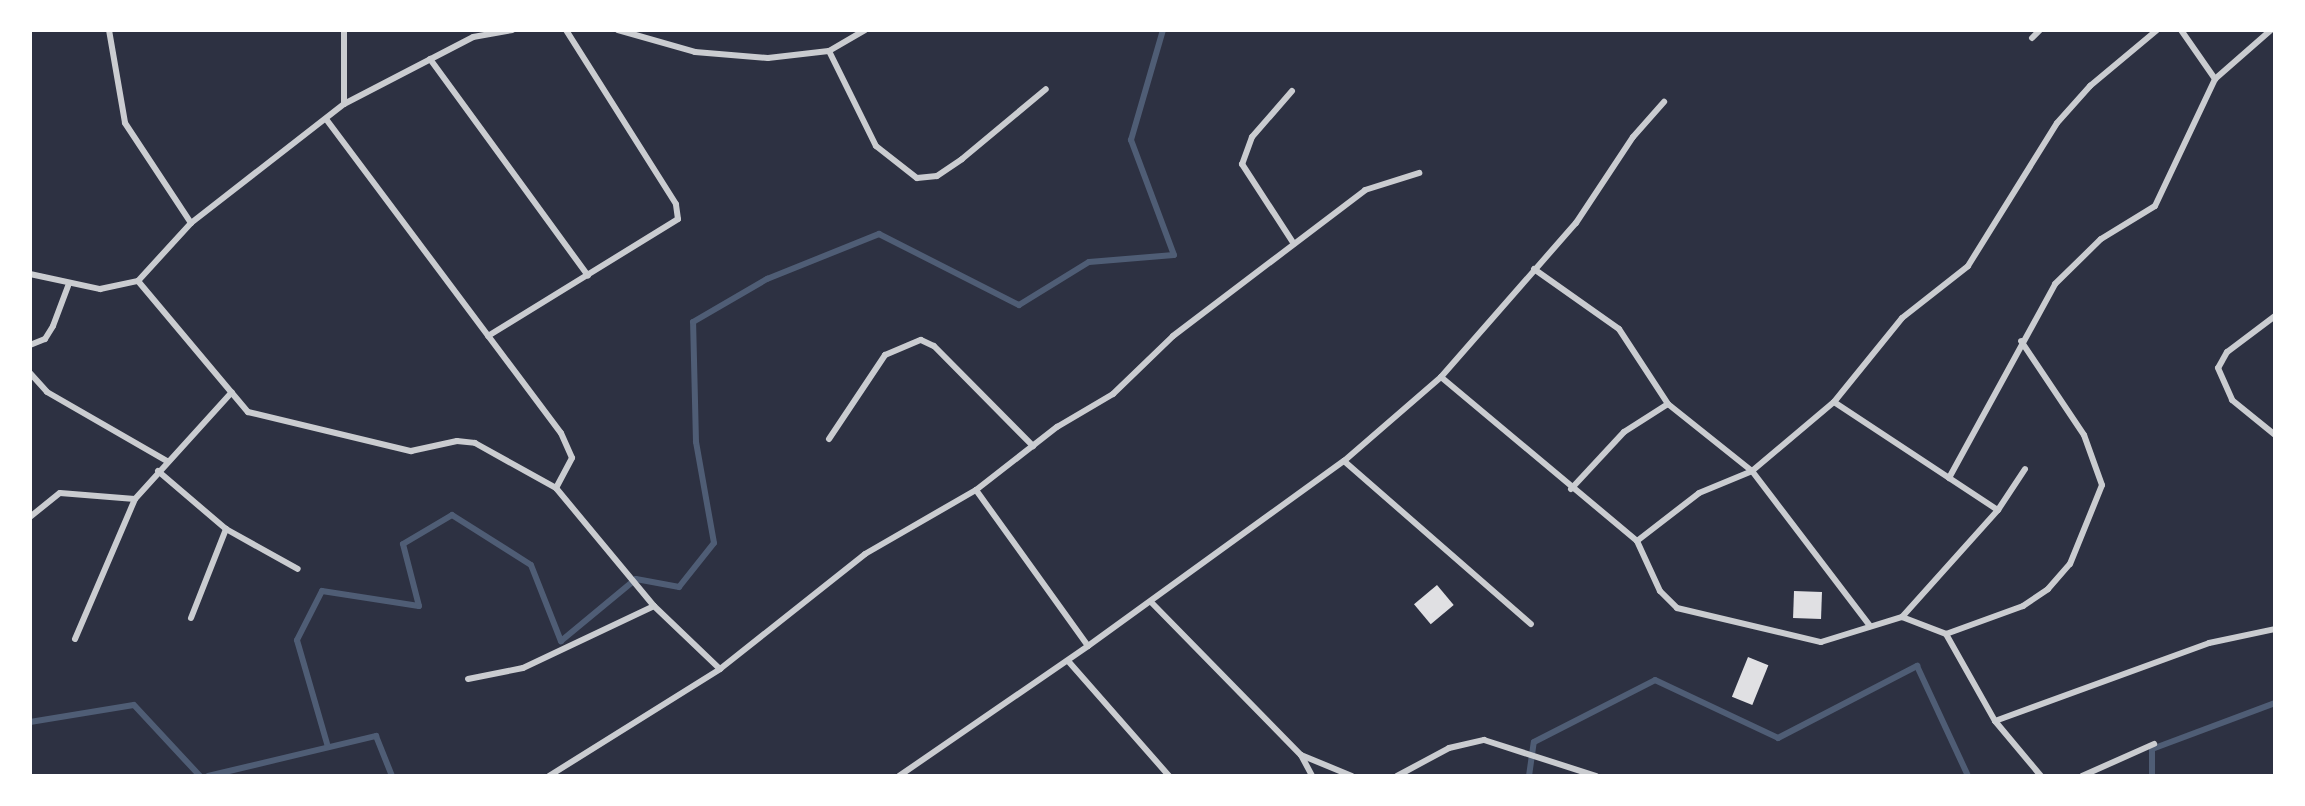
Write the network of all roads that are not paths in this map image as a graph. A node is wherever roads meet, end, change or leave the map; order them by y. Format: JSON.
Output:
{"nodes":[{"id":1,"x":110,"y":30,"type":"edge"},
{"id":2,"x":344,"y":30,"type":"edge"},
{"id":3,"x":512,"y":30,"type":"edge"},
{"id":4,"x":566,"y":30,"type":"edge"},
{"id":5,"x":618,"y":30,"type":"edge"},
{"id":6,"x":865,"y":30,"type":"edge"},
{"id":7,"x":2040,"y":30,"type":"edge"},
{"id":8,"x":2157,"y":30,"type":"edge"},
{"id":9,"x":2181,"y":30,"type":"edge"},
{"id":10,"x":2271,"y":30,"type":"edge"},
{"id":11,"x":2032,"y":38,"type":"dead end"},
{"id":12,"x":829,"y":51,"type":"junction"},
{"id":13,"x":430,"y":59,"type":"junction"},
{"id":14,"x":2215,"y":79,"type":"junction"},
{"id":15,"x":1046,"y":89,"type":"dead end"},
{"id":16,"x":1292,"y":91,"type":"dead end"},
{"id":17,"x":1664,"y":102,"type":"dead end"},
{"id":18,"x":344,"y":104,"type":"junction"},
{"id":19,"x":326,"y":119,"type":"junction"},
{"id":20,"x":1419,"y":172,"type":"dead end"},
{"id":21,"x":191,"y":223,"type":"junction"},
{"id":22,"x":1294,"y":244,"type":"junction"},
{"id":23,"x":1534,"y":268,"type":"junction"},
{"id":24,"x":30,"y":274,"type":"edge"},
{"id":25,"x":588,"y":276,"type":"junction"},
{"id":26,"x":138,"y":281,"type":"junction"},
{"id":27,"x":68,"y":286,"type":"junction"},
{"id":28,"x":2275,"y":316,"type":"edge"},
{"id":29,"x":488,"y":336,"type":"junction"},
{"id":30,"x":2021,"y":341,"type":"junction"},
{"id":31,"x":30,"y":345,"type":"edge"},
{"id":32,"x":30,"y":373,"type":"edge"},
{"id":33,"x":1441,"y":377,"type":"junction"},
{"id":34,"x":232,"y":392,"type":"junction"},
{"id":35,"x":1834,"y":402,"type":"junction"},
{"id":36,"x":1668,"y":404,"type":"junction"},
{"id":37,"x":2275,"y":435,"type":"edge"},
{"id":38,"x":829,"y":439,"type":"dead end"},
{"id":39,"x":1033,"y":446,"type":"junction"},
{"id":40,"x":167,"y":461,"type":"junction"},
{"id":41,"x":1344,"y":461,"type":"junction"},
{"id":42,"x":2025,"y":469,"type":"dead end"},
{"id":43,"x":158,"y":471,"type":"junction"},
{"id":44,"x":1752,"y":471,"type":"junction"},
{"id":45,"x":1949,"y":478,"type":"junction"},
{"id":46,"x":556,"y":489,"type":"junction"},
{"id":47,"x":1571,"y":489,"type":"junction"},
{"id":48,"x":976,"y":490,"type":"junction"},
{"id":49,"x":135,"y":499,"type":"junction"},
{"id":50,"x":1998,"y":510,"type":"junction"},
{"id":51,"x":30,"y":517,"type":"edge"},
{"id":52,"x":226,"y":529,"type":"junction"},
{"id":53,"x":1637,"y":541,"type":"junction"},
{"id":54,"x":298,"y":569,"type":"dead end"},
{"id":55,"x":1150,"y":602,"type":"junction"},
{"id":56,"x":654,"y":606,"type":"junction"},
{"id":57,"x":1902,"y":616,"type":"junction"},
{"id":58,"x":191,"y":618,"type":"dead end"},
{"id":59,"x":1531,"y":624,"type":"dead end"},
{"id":60,"x":1870,"y":626,"type":"junction"},
{"id":61,"x":2275,"y":629,"type":"edge"},
{"id":62,"x":1946,"y":634,"type":"junction"},
{"id":63,"x":75,"y":639,"type":"dead end"},
{"id":64,"x":1088,"y":646,"type":"junction"},
{"id":65,"x":1070,"y":662,"type":"junction"},
{"id":66,"x":720,"y":669,"type":"junction"},
{"id":67,"x":468,"y":679,"type":"dead end"},
{"id":68,"x":1995,"y":721,"type":"junction"},
{"id":69,"x":2154,"y":744,"type":"dead end"},
{"id":70,"x":1301,"y":755,"type":"junction"},
{"id":71,"x":549,"y":776,"type":"edge"},
{"id":72,"x":899,"y":776,"type":"edge"},
{"id":73,"x":1169,"y":776,"type":"edge"},
{"id":74,"x":1312,"y":776,"type":"edge"},
{"id":75,"x":1352,"y":776,"type":"edge"},
{"id":76,"x":1397,"y":776,"type":"edge"},
{"id":77,"x":1596,"y":776,"type":"edge"},
{"id":78,"x":2041,"y":776,"type":"edge"},
{"id":79,"x":2082,"y":776,"type":"edge"}],
"edges":[{"from":1,"to":21,"type":"street"},
{"from":2,"to":18,"type":"street"},
{"from":3,"to":13,"type":"street"},
{"from":4,"to":25,"type":"street"},
{"from":5,"to":12,"type":"street"},
{"from":6,"to":12,"type":"street"},
{"from":7,"to":11,"type":"street"},
{"from":8,"to":35,"type":"street"},
{"from":9,"to":14,"type":"street"},
{"from":10,"to":14,"type":"street"},
{"from":12,"to":15,"type":"street"},
{"from":13,"to":18,"type":"street"},
{"from":13,"to":25,"type":"street"},
{"from":14,"to":30,"type":"street"},
{"from":16,"to":22,"type":"street"},
{"from":17,"to":23,"type":"street"},
{"from":18,"to":19,"type":"street"},
{"from":19,"to":21,"type":"street"},
{"from":19,"to":29,"type":"street"},
{"from":20,"to":22,"type":"street"},
{"from":21,"to":26,"type":"street"},
{"from":22,"to":39,"type":"street"},
{"from":23,"to":33,"type":"street"},
{"from":23,"to":36,"type":"street"},
{"from":24,"to":27,"type":"street"},
{"from":25,"to":29,"type":"street"},
{"from":26,"to":27,"type":"street"},
{"from":26,"to":34,"type":"street"},
{"from":27,"to":31,"type":"street"},
{"from":28,"to":37,"type":"street"},
{"from":29,"to":46,"type":"street"},
{"from":30,"to":45,"type":"street"},
{"from":30,"to":62,"type":"street"},
{"from":32,"to":40,"type":"street"},
{"from":33,"to":41,"type":"street"},
{"from":33,"to":47,"type":"street"},
{"from":34,"to":40,"type":"street"},
{"from":34,"to":46,"type":"street"},
{"from":35,"to":44,"type":"street"},
{"from":35,"to":45,"type":"street"},
{"from":36,"to":44,"type":"street"},
{"from":36,"to":47,"type":"street"},
{"from":38,"to":39,"type":"street"},
{"from":39,"to":48,"type":"street"},
{"from":40,"to":43,"type":"street"},
{"from":41,"to":55,"type":"street"},
{"from":41,"to":59,"type":"street"},
{"from":42,"to":50,"type":"street"},
{"from":43,"to":49,"type":"street"},
{"from":43,"to":52,"type":"street"},
{"from":44,"to":53,"type":"street"},
{"from":44,"to":60,"type":"street"},
{"from":45,"to":50,"type":"street"},
{"from":46,"to":56,"type":"street"},
{"from":47,"to":53,"type":"street"},
{"from":48,"to":64,"type":"street"},
{"from":48,"to":66,"type":"street"},
{"from":49,"to":51,"type":"street"},
{"from":49,"to":63,"type":"street"},
{"from":50,"to":57,"type":"street"},
{"from":52,"to":54,"type":"street"},
{"from":52,"to":58,"type":"street"},
{"from":53,"to":60,"type":"street"},
{"from":55,"to":64,"type":"street"},
{"from":55,"to":70,"type":"street"},
{"from":56,"to":66,"type":"street"},
{"from":56,"to":67,"type":"street"},
{"from":57,"to":60,"type":"street"},
{"from":57,"to":62,"type":"street"},
{"from":61,"to":68,"type":"street"},
{"from":62,"to":68,"type":"street"},
{"from":64,"to":65,"type":"street"},
{"from":65,"to":72,"type":"street"},
{"from":65,"to":73,"type":"street"},
{"from":66,"to":71,"type":"street"},
{"from":68,"to":78,"type":"street"},
{"from":69,"to":79,"type":"street"},
{"from":70,"to":74,"type":"street"},
{"from":70,"to":75,"type":"street"},
{"from":76,"to":77,"type":"street"}]}
